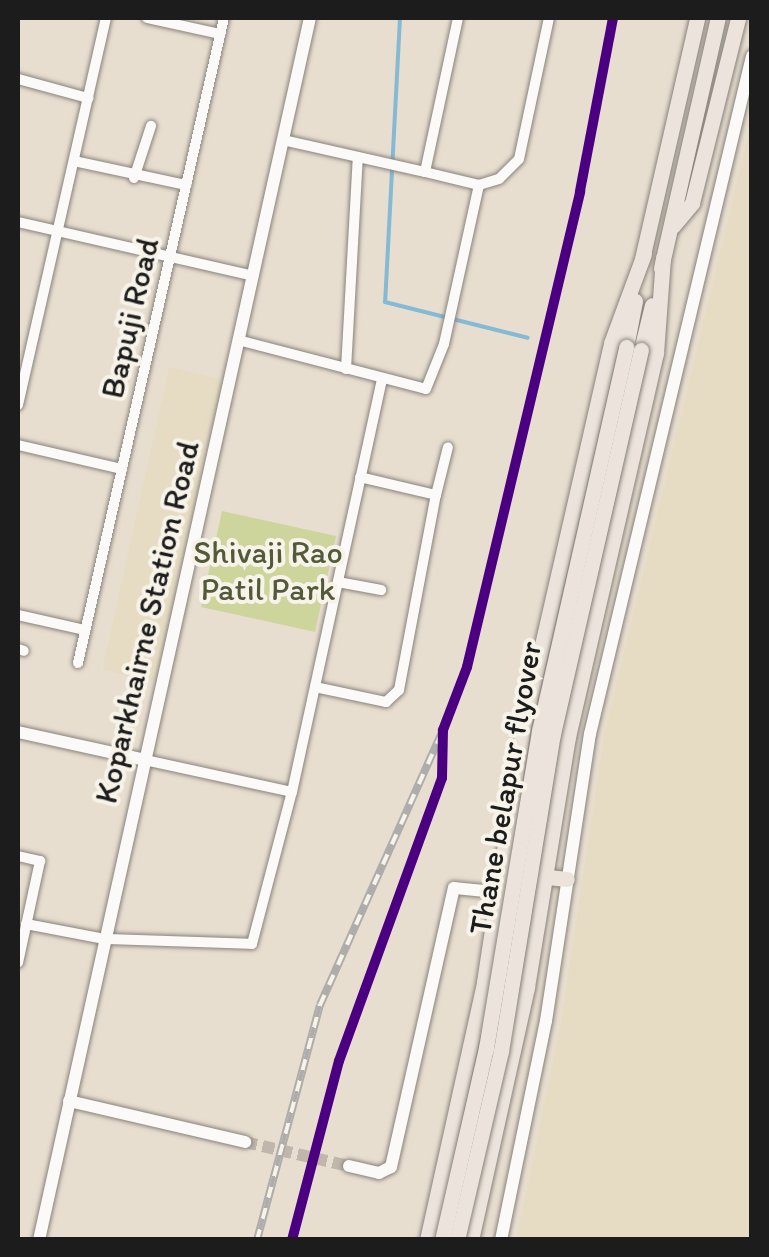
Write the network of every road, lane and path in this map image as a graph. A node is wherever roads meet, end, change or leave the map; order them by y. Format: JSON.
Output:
{"nodes":[{"id":1,"x":106,"y":18,"type":"edge"},
{"id":2,"x":147,"y":18,"type":"edge"},
{"id":3,"x":224,"y":18,"type":"edge"},
{"id":4,"x":310,"y":18,"type":"edge"},
{"id":5,"x":458,"y":18,"type":"edge"},
{"id":6,"x":549,"y":18,"type":"edge"},
{"id":7,"x":697,"y":18,"type":"edge"},
{"id":8,"x":718,"y":18,"type":"edge"},
{"id":9,"x":738,"y":18,"type":"edge"},
{"id":10,"x":220,"y":34,"type":"junction"},
{"id":11,"x":752,"y":56,"type":"edge"},
{"id":12,"x":18,"y":79,"type":"edge"},
{"id":13,"x":88,"y":98,"type":"junction"},
{"id":14,"x":151,"y":126,"type":"dead end"},
{"id":15,"x":283,"y":140,"type":"junction"},
{"id":16,"x":358,"y":157,"type":"junction"},
{"id":17,"x":74,"y":161,"type":"junction"},
{"id":18,"x":425,"y":172,"type":"junction"},
{"id":19,"x":134,"y":178,"type":"junction"},
{"id":20,"x":479,"y":184,"type":"junction"},
{"id":21,"x":186,"y":185,"type":"junction"},
{"id":22,"x":18,"y":222,"type":"edge"},
{"id":23,"x":670,"y":230,"type":"junction"},
{"id":24,"x":58,"y":232,"type":"junction"},
{"id":25,"x":644,"y":254,"type":"junction"},
{"id":26,"x":170,"y":257,"type":"junction"},
{"id":27,"x":663,"y":258,"type":"junction"},
{"id":28,"x":253,"y":276,"type":"junction"},
{"id":29,"x":238,"y":340,"type":"junction"},
{"id":30,"x":24,"y":346,"type":"edge"},
{"id":31,"x":633,"y":348,"type":"junction"},
{"id":32,"x":346,"y":370,"type":"junction"},
{"id":33,"x":382,"y":380,"type":"junction"},
{"id":34,"x":18,"y":406,"type":"edge"},
{"id":35,"x":18,"y":445,"type":"edge"},
{"id":36,"x":448,"y":447,"type":"dead end"},
{"id":37,"x":122,"y":469,"type":"junction"},
{"id":38,"x":360,"y":477,"type":"junction"},
{"id":39,"x":436,"y":495,"type":"junction"},
{"id":40,"x":338,"y":582,"type":"junction"},
{"id":41,"x":381,"y":590,"type":"dead end"},
{"id":42,"x":18,"y":615,"type":"edge"},
{"id":43,"x":85,"y":630,"type":"junction"},
{"id":44,"x":78,"y":663,"type":"dead end"},
{"id":45,"x":315,"y":687,"type":"junction"},
{"id":46,"x":18,"y":732,"type":"edge"},
{"id":47,"x":145,"y":760,"type":"junction"},
{"id":48,"x":292,"y":792,"type":"junction"},
{"id":49,"x":18,"y":856,"type":"edge"},
{"id":50,"x":500,"y":870,"type":"junction"},
{"id":51,"x":544,"y":876,"type":"junction"},
{"id":52,"x":567,"y":880,"type":"junction"},
{"id":53,"x":496,"y":892,"type":"junction"},
{"id":54,"x":541,"y":898,"type":"junction"},
{"id":55,"x":564,"y":901,"type":"junction"},
{"id":56,"x":26,"y":924,"type":"junction"},
{"id":57,"x":105,"y":939,"type":"junction"},
{"id":58,"x":18,"y":963,"type":"edge"},
{"id":59,"x":69,"y":1101,"type":"junction"},
{"id":60,"x":245,"y":1142,"type":"tunnel mouth"},
{"id":61,"x":349,"y":1166,"type":"tunnel mouth"},
{"id":62,"x":39,"y":1240,"type":"edge"},
{"id":63,"x":427,"y":1240,"type":"edge"},
{"id":64,"x":442,"y":1240,"type":"edge"},
{"id":65,"x":456,"y":1240,"type":"edge"},
{"id":66,"x":471,"y":1240,"type":"edge"},
{"id":67,"x":501,"y":1240,"type":"edge"}],
"edges":[{"from":1,"to":13,"type":"street"},
{"from":2,"to":10,"type":"street"},
{"from":3,"to":10,"type":"street","name":"Bapuji Road"},
{"from":4,"to":15,"type":"street","name":"Koparkhairne Station Road"},
{"from":5,"to":18,"type":"street"},
{"from":6,"to":20,"type":"street"},
{"from":7,"to":25,"type":"main road"},
{"from":8,"to":23,"type":"main road"},
{"from":9,"to":23,"type":"main road"},
{"from":10,"to":21,"type":"street","name":"Bapuji Road"},
{"from":11,"to":52,"type":"street"},
{"from":12,"to":13,"type":"street"},
{"from":13,"to":17,"type":"street"},
{"from":14,"to":19,"type":"street"},
{"from":15,"to":16,"type":"street"},
{"from":15,"to":28,"type":"street","name":"Koparkhairne Station Road"},
{"from":16,"to":18,"type":"street"},
{"from":16,"to":32,"type":"street"},
{"from":17,"to":19,"type":"street"},
{"from":17,"to":24,"type":"street"},
{"from":18,"to":20,"type":"street"},
{"from":19,"to":21,"type":"street"},
{"from":20,"to":33,"type":"street"},
{"from":21,"to":26,"type":"street","name":"Bapuji Road"},
{"from":22,"to":24,"type":"street"},
{"from":23,"to":27,"type":"main road"},
{"from":24,"to":26,"type":"street"},
{"from":24,"to":30,"type":"street"},
{"from":25,"to":31,"type":"main road"},
{"from":25,"to":50,"type":"main road"},
{"from":26,"to":28,"type":"street"},
{"from":26,"to":37,"type":"street","name":"Bapuji Road"},
{"from":27,"to":31,"type":"main road"},
{"from":27,"to":51,"type":"main road"},
{"from":28,"to":29,"type":"street","name":"Koparkhairne Station Road"},
{"from":29,"to":32,"type":"street"},
{"from":29,"to":47,"type":"street","name":"Koparkhairne Station Road"},
{"from":30,"to":34,"type":"street"},
{"from":31,"to":64,"type":"main road","name":"Thane belapur flyover","bridge":true},
{"from":31,"to":65,"type":"main road","name":"Thane belapur flyover","bridge":true},
{"from":32,"to":33,"type":"street"},
{"from":33,"to":38,"type":"street"},
{"from":35,"to":37,"type":"street"},
{"from":36,"to":39,"type":"street"},
{"from":37,"to":43,"type":"street","name":"Bapuji Road"},
{"from":38,"to":39,"type":"street"},
{"from":38,"to":40,"type":"street"},
{"from":39,"to":45,"type":"street"},
{"from":40,"to":41,"type":"street"},
{"from":40,"to":45,"type":"street"},
{"from":42,"to":43,"type":"street"},
{"from":43,"to":44,"type":"street","name":"Bapuji Road"},
{"from":45,"to":48,"type":"street"},
{"from":46,"to":47,"type":"street"},
{"from":47,"to":48,"type":"street"},
{"from":47,"to":57,"type":"street","name":"Koparkhairne Station Road"},
{"from":48,"to":57,"type":"street"},
{"from":49,"to":56,"type":"street"},
{"from":50,"to":51,"type":"main road"},
{"from":50,"to":53,"type":"main road"},
{"from":51,"to":52,"type":"main road"},
{"from":51,"to":54,"type":"main road"},
{"from":52,"to":55,"type":"street"},
{"from":53,"to":54,"type":"street"},
{"from":53,"to":61,"type":"street"},
{"from":53,"to":63,"type":"main road"},
{"from":54,"to":55,"type":"street"},
{"from":54,"to":66,"type":"main road"},
{"from":55,"to":67,"type":"street"},
{"from":56,"to":57,"type":"street"},
{"from":56,"to":58,"type":"street"},
{"from":57,"to":59,"type":"street","name":"Koparkhairne Station Road"},
{"from":59,"to":60,"type":"street"},
{"from":59,"to":62,"type":"street","name":"Koparkhairne Station Road"}]}
